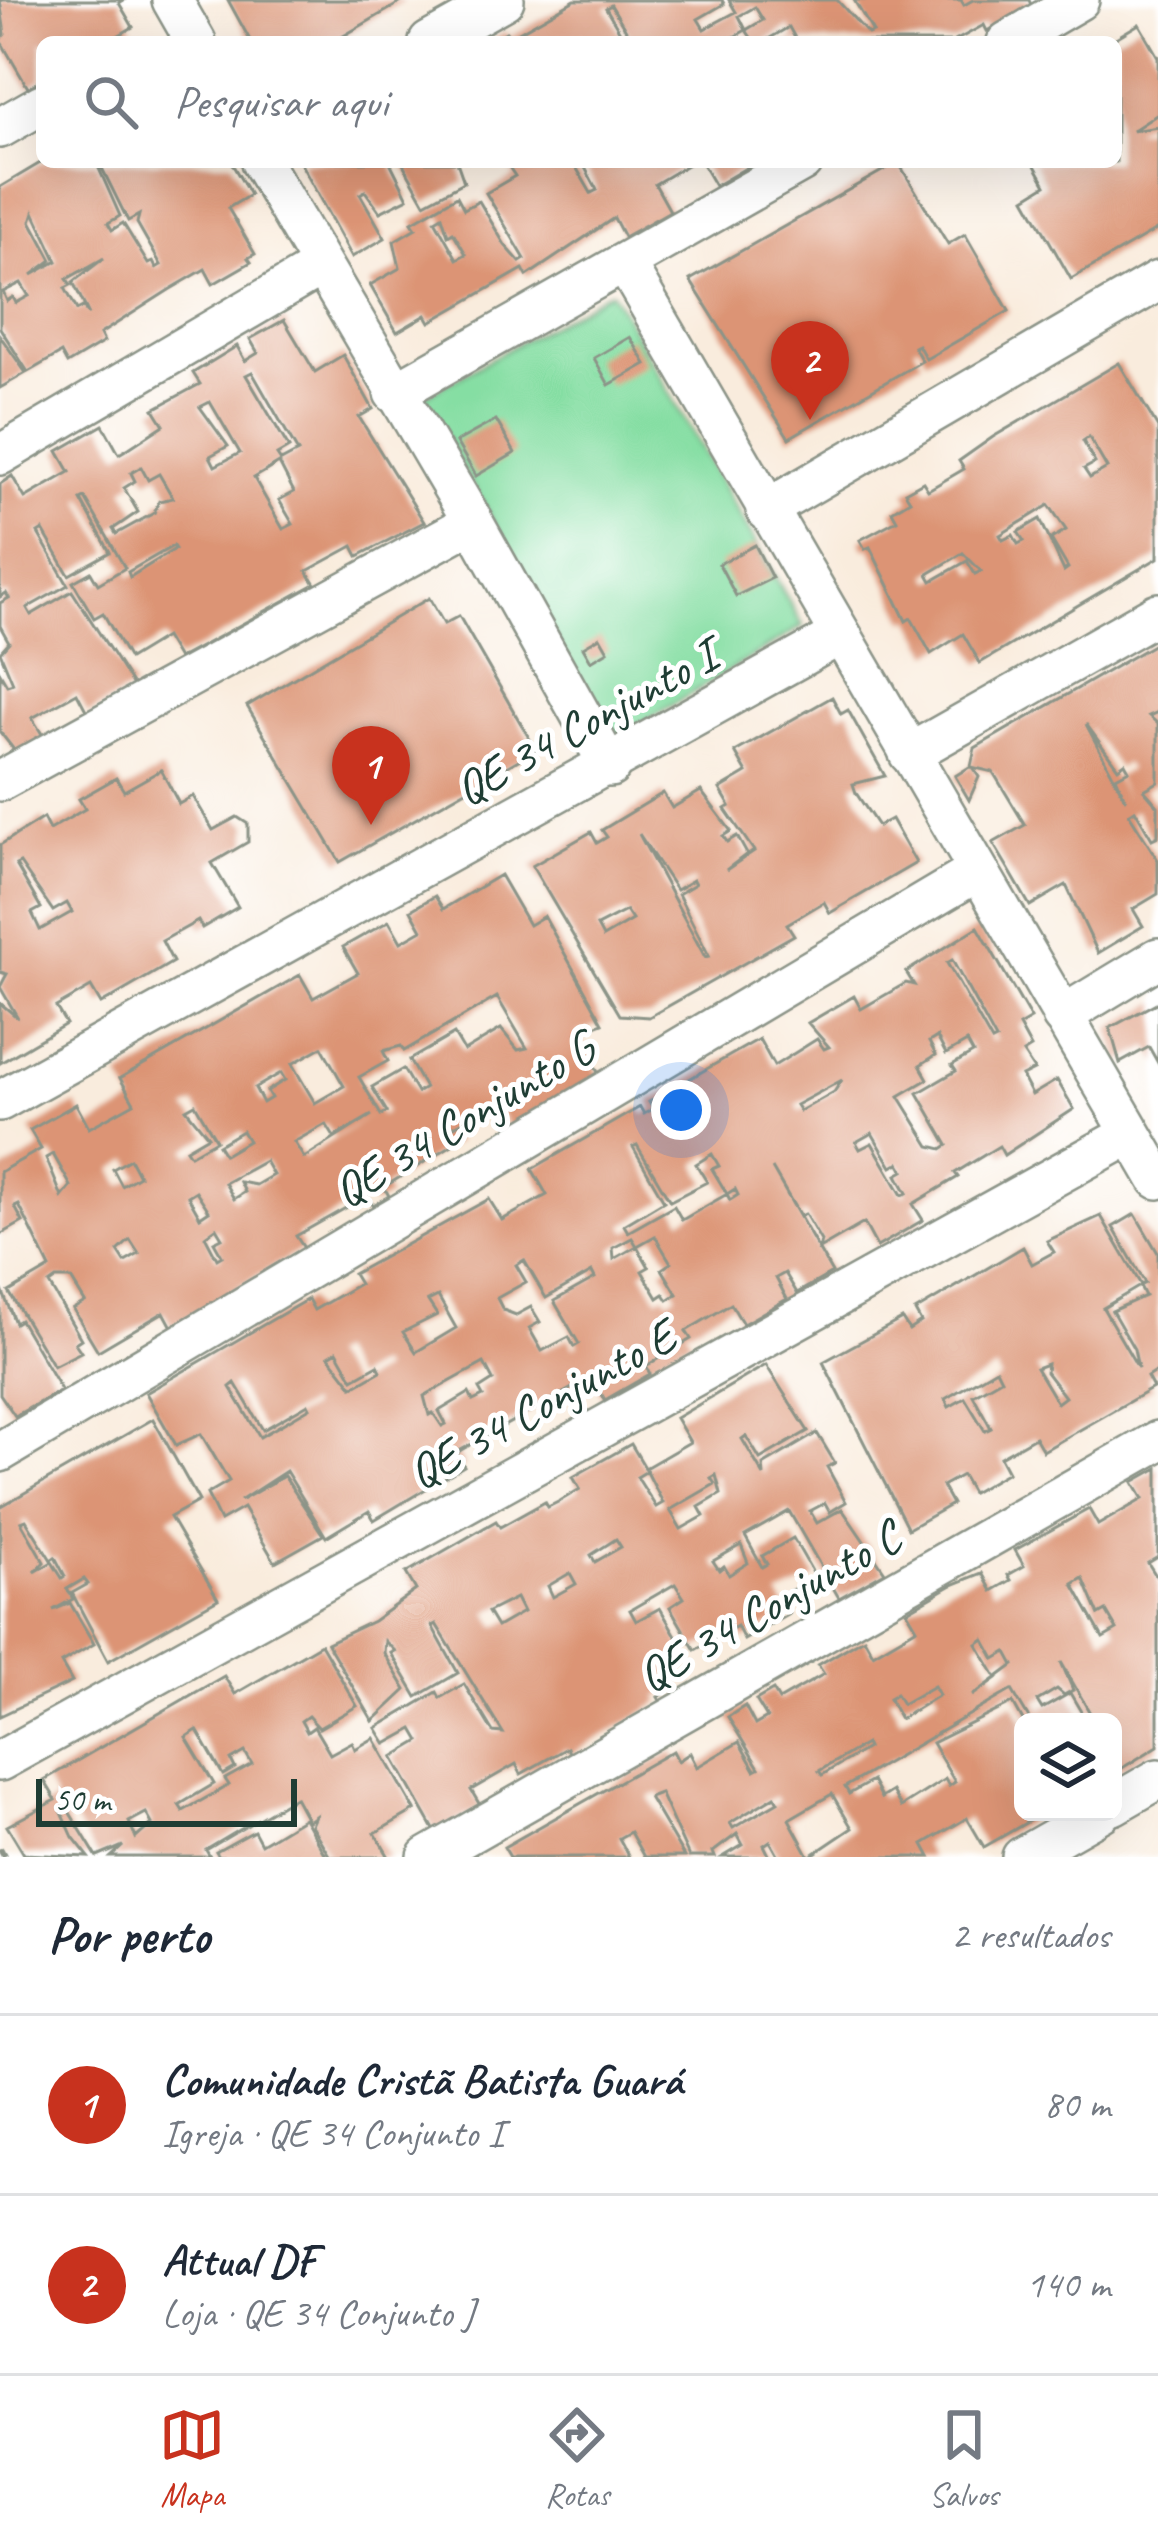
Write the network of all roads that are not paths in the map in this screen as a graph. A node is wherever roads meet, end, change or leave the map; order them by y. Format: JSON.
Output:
{"nodes":[{"id":1,"x":504,"y":0,"type":"edge"},
{"id":2,"x":1079,"y":0,"type":"edge"},
{"id":3,"x":440,"y":36,"type":"edge"},
{"id":4,"x":1017,"y":36,"type":"edge"},
{"id":5,"x":36,"y":107,"type":"edge"},
{"id":6,"x":0,"y":128,"type":"edge"},
{"id":7,"x":265,"y":168,"type":"edge"},
{"id":8,"x":792,"y":168,"type":"edge"},
{"id":9,"x":626,"y":265,"type":"junction"},
{"id":10,"x":320,"y":267,"type":"junction"},
{"id":11,"x":1158,"y":281,"type":"edge"},
{"id":12,"x":394,"y":393,"type":"junction"},
{"id":13,"x":0,"y":455,"type":"edge"},
{"id":14,"x":766,"y":509,"type":"junction"},
{"id":15,"x":473,"y":522,"type":"junction"},
{"id":16,"x":1158,"y":613,"type":"edge"},
{"id":17,"x":840,"y":635,"type":"junction"},
{"id":18,"x":909,"y":754,"type":"junction"},
{"id":19,"x":610,"y":767,"type":"junction"},
{"id":20,"x":0,"y":781,"type":"edge"},
{"id":21,"x":978,"y":871,"type":"junction"},
{"id":22,"x":1158,"y":958,"type":"edge"},
{"id":23,"x":1062,"y":1016,"type":"junction"},
{"id":24,"x":0,"y":1101,"type":"edge"},
{"id":25,"x":1131,"y":1134,"type":"junction"},
{"id":26,"x":1158,"y":1179,"type":"edge"},
{"id":27,"x":1158,"y":1441,"type":"edge"},
{"id":28,"x":0,"y":1452,"type":"edge"},
{"id":29,"x":0,"y":1761,"type":"edge"},
{"id":30,"x":1158,"y":1779,"type":"edge"},
{"id":31,"x":1122,"y":1800,"type":"edge"},
{"id":32,"x":1085,"y":1821,"type":"edge"},
{"id":33,"x":428,"y":1857,"type":"edge"},
{"id":34,"x":1022,"y":1857,"type":"edge"}],
"edges":[{"from":1,"to":3,"type":"street"},
{"from":2,"to":4,"type":"street"},
{"from":5,"to":6,"type":"street"},
{"from":7,"to":10,"type":"street"},
{"from":8,"to":9,"type":"street"},
{"from":9,"to":12,"type":"street"},
{"from":9,"to":14,"type":"street"},
{"from":10,"to":12,"type":"street"},
{"from":10,"to":13,"type":"street"},
{"from":11,"to":14,"type":"street"},
{"from":12,"to":15,"type":"street"},
{"from":14,"to":17,"type":"street"},
{"from":15,"to":19,"type":"street"},
{"from":15,"to":20,"type":"street"},
{"from":16,"to":18,"type":"street"},
{"from":17,"to":18,"type":"street"},
{"from":17,"to":19,"type":"street","name":"QE 34 Conjunto I"},
{"from":18,"to":21,"type":"street"},
{"from":19,"to":24,"type":"street","name":"QE 34 Conjunto I"},
{"from":21,"to":23,"type":"street"},
{"from":21,"to":28,"type":"street","name":"QE 34 Conjunto G"},
{"from":22,"to":23,"type":"street"},
{"from":23,"to":25,"type":"street"},
{"from":25,"to":26,"type":"street"},
{"from":25,"to":29,"type":"street","name":"QE 34 Conjunto E"},
{"from":27,"to":33,"type":"street","name":"QE 34 Conjunto C"},
{"from":30,"to":31,"type":"street"},
{"from":32,"to":34,"type":"street"}]}
